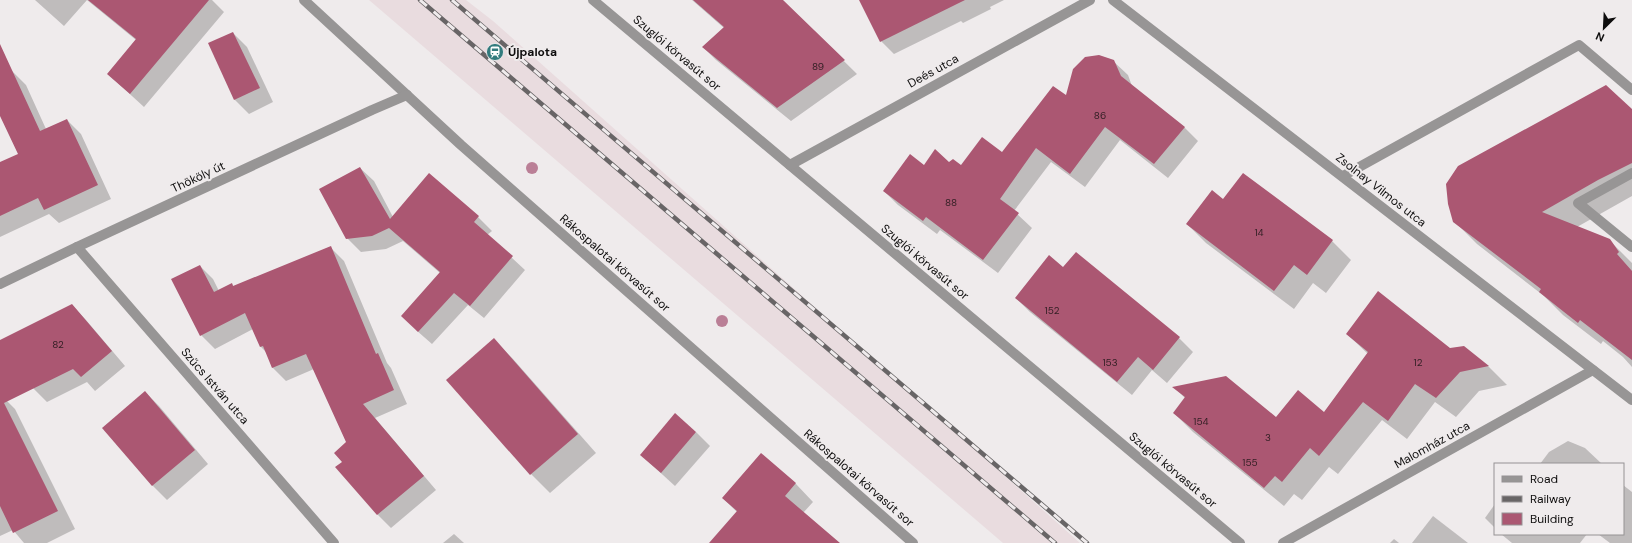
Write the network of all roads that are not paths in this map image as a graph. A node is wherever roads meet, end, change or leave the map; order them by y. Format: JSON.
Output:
{"nodes":[{"id":1,"x":304,"y":0,"type":"edge"},
{"id":2,"x":593,"y":0,"type":"edge"},
{"id":3,"x":1090,"y":0,"type":"edge"},
{"id":4,"x":1113,"y":0,"type":"edge"},
{"id":5,"x":1632,"y":90,"type":"edge"},
{"id":6,"x":407,"y":95,"type":"junction"},
{"id":7,"x":790,"y":165,"type":"junction"},
{"id":8,"x":1632,"y":173,"type":"edge"},
{"id":9,"x":1343,"y":176,"type":"junction"},
{"id":10,"x":77,"y":247,"type":"junction"},
{"id":11,"x":1632,"y":247,"type":"edge"},
{"id":12,"x":0,"y":284,"type":"edge"},
{"id":13,"x":1593,"y":370,"type":"junction"},
{"id":14,"x":1632,"y":400,"type":"edge"},
{"id":15,"x":334,"y":543,"type":"edge"},
{"id":16,"x":913,"y":543,"type":"edge"},
{"id":17,"x":1240,"y":543,"type":"edge"},
{"id":18,"x":1283,"y":543,"type":"edge"}],
"edges":[{"from":1,"to":6,"type":"street","name":"Rákospalotai körvasút sor"},
{"from":2,"to":7,"type":"street","name":"Szuglói körvasút sor"},
{"from":3,"to":7,"type":"street","name":"Deés utca"},
{"from":4,"to":9,"type":"street","name":"Zsolnay Vilmos utca"},
{"from":5,"to":9,"type":"street"},
{"from":6,"to":10,"type":"street","name":"Thököly út"},
{"from":6,"to":16,"type":"street","name":"Rákospalotai körvasút sor"},
{"from":7,"to":17,"type":"street","name":"Szuglói körvasút sor"},
{"from":8,"to":11,"type":"street"},
{"from":9,"to":13,"type":"street","name":"Zsolnay Vilmos utca"},
{"from":10,"to":12,"type":"street","name":"Thököly út"},
{"from":10,"to":15,"type":"street","name":"Szűcs István utca"},
{"from":13,"to":14,"type":"street","name":"Zsolnay Vilmos utca"},
{"from":13,"to":18,"type":"street","name":"Malomház utca"}]}
